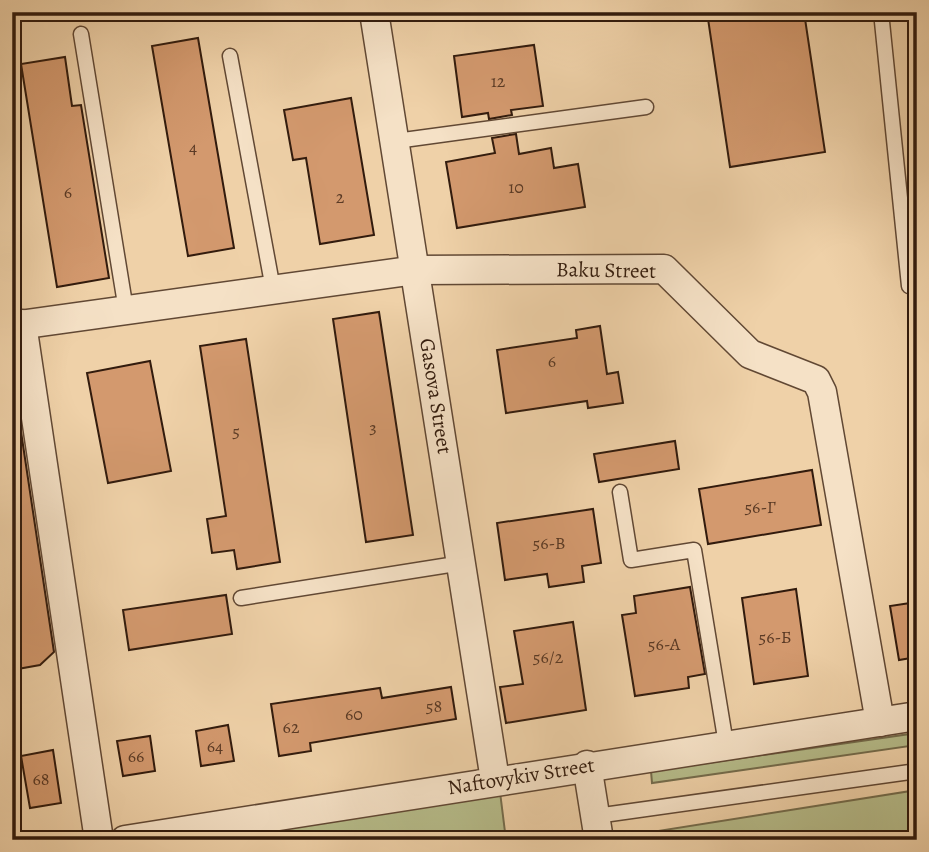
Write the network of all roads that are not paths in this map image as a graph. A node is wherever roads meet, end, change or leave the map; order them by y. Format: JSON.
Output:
{"nodes":[{"id":1,"x":374,"y":12,"type":"edge"},
{"id":2,"x":881,"y":12,"type":"edge"},
{"id":3,"x":81,"y":34,"type":"dead end"},
{"id":4,"x":230,"y":56,"type":"dead end"},
{"id":5,"x":646,"y":107,"type":"dead end"},
{"id":6,"x":396,"y":141,"type":"junction"},
{"id":7,"x":416,"y":270,"type":"junction"},
{"id":8,"x":917,"y":285,"type":"edge"},
{"id":9,"x":273,"y":289,"type":"junction"},
{"id":10,"x":126,"y":310,"type":"junction"},
{"id":11,"x":17,"y":325,"type":"edge"},
{"id":12,"x":620,"y":492,"type":"dead end"},
{"id":13,"x":462,"y":564,"type":"junction"},
{"id":14,"x":241,"y":598,"type":"dead end"},
{"id":15,"x":917,"y":716,"type":"edge"},
{"id":16,"x":880,"y":722,"type":"junction"},
{"id":17,"x":726,"y":744,"type":"junction"},
{"id":18,"x":587,"y":765,"type":"junction"},
{"id":19,"x":917,"y":771,"type":"edge"},
{"id":20,"x":495,"y":780,"type":"junction"},
{"id":21,"x":597,"y":828,"type":"edge"},
{"id":22,"x":133,"y":839,"type":"edge"},
{"id":23,"x":99,"y":840,"type":"edge"}],
"edges":[{"from":1,"to":6,"type":"street","name":"Gasova Street"},
{"from":2,"to":8,"type":"lane"},
{"from":3,"to":10,"type":"lane"},
{"from":4,"to":9,"type":"lane"},
{"from":5,"to":6,"type":"lane"},
{"from":6,"to":7,"type":"street","name":"Gasova Street"},
{"from":7,"to":9,"type":"street","name":"Baku Street"},
{"from":7,"to":13,"type":"street","name":"Gasova Street"},
{"from":7,"to":16,"type":"street","name":"Baku Street"},
{"from":9,"to":10,"type":"street","name":"Baku Street"},
{"from":10,"to":11,"type":"street","name":"Baku Street"},
{"from":11,"to":23,"type":"street"},
{"from":12,"to":17,"type":"lane"},
{"from":13,"to":14,"type":"lane"},
{"from":13,"to":20,"type":"street","name":"Gasova Street"},
{"from":15,"to":16,"type":"street","name":"Naftovykiv Street"},
{"from":16,"to":17,"type":"street","name":"Naftovykiv Street"},
{"from":17,"to":18,"type":"street","name":"Naftovykiv Street"},
{"from":18,"to":20,"type":"street","name":"Naftovykiv Street"},
{"from":18,"to":21,"type":"street"},
{"from":19,"to":21,"type":"lane"},
{"from":20,"to":22,"type":"street","name":"Naftovykiv Street"}]}
